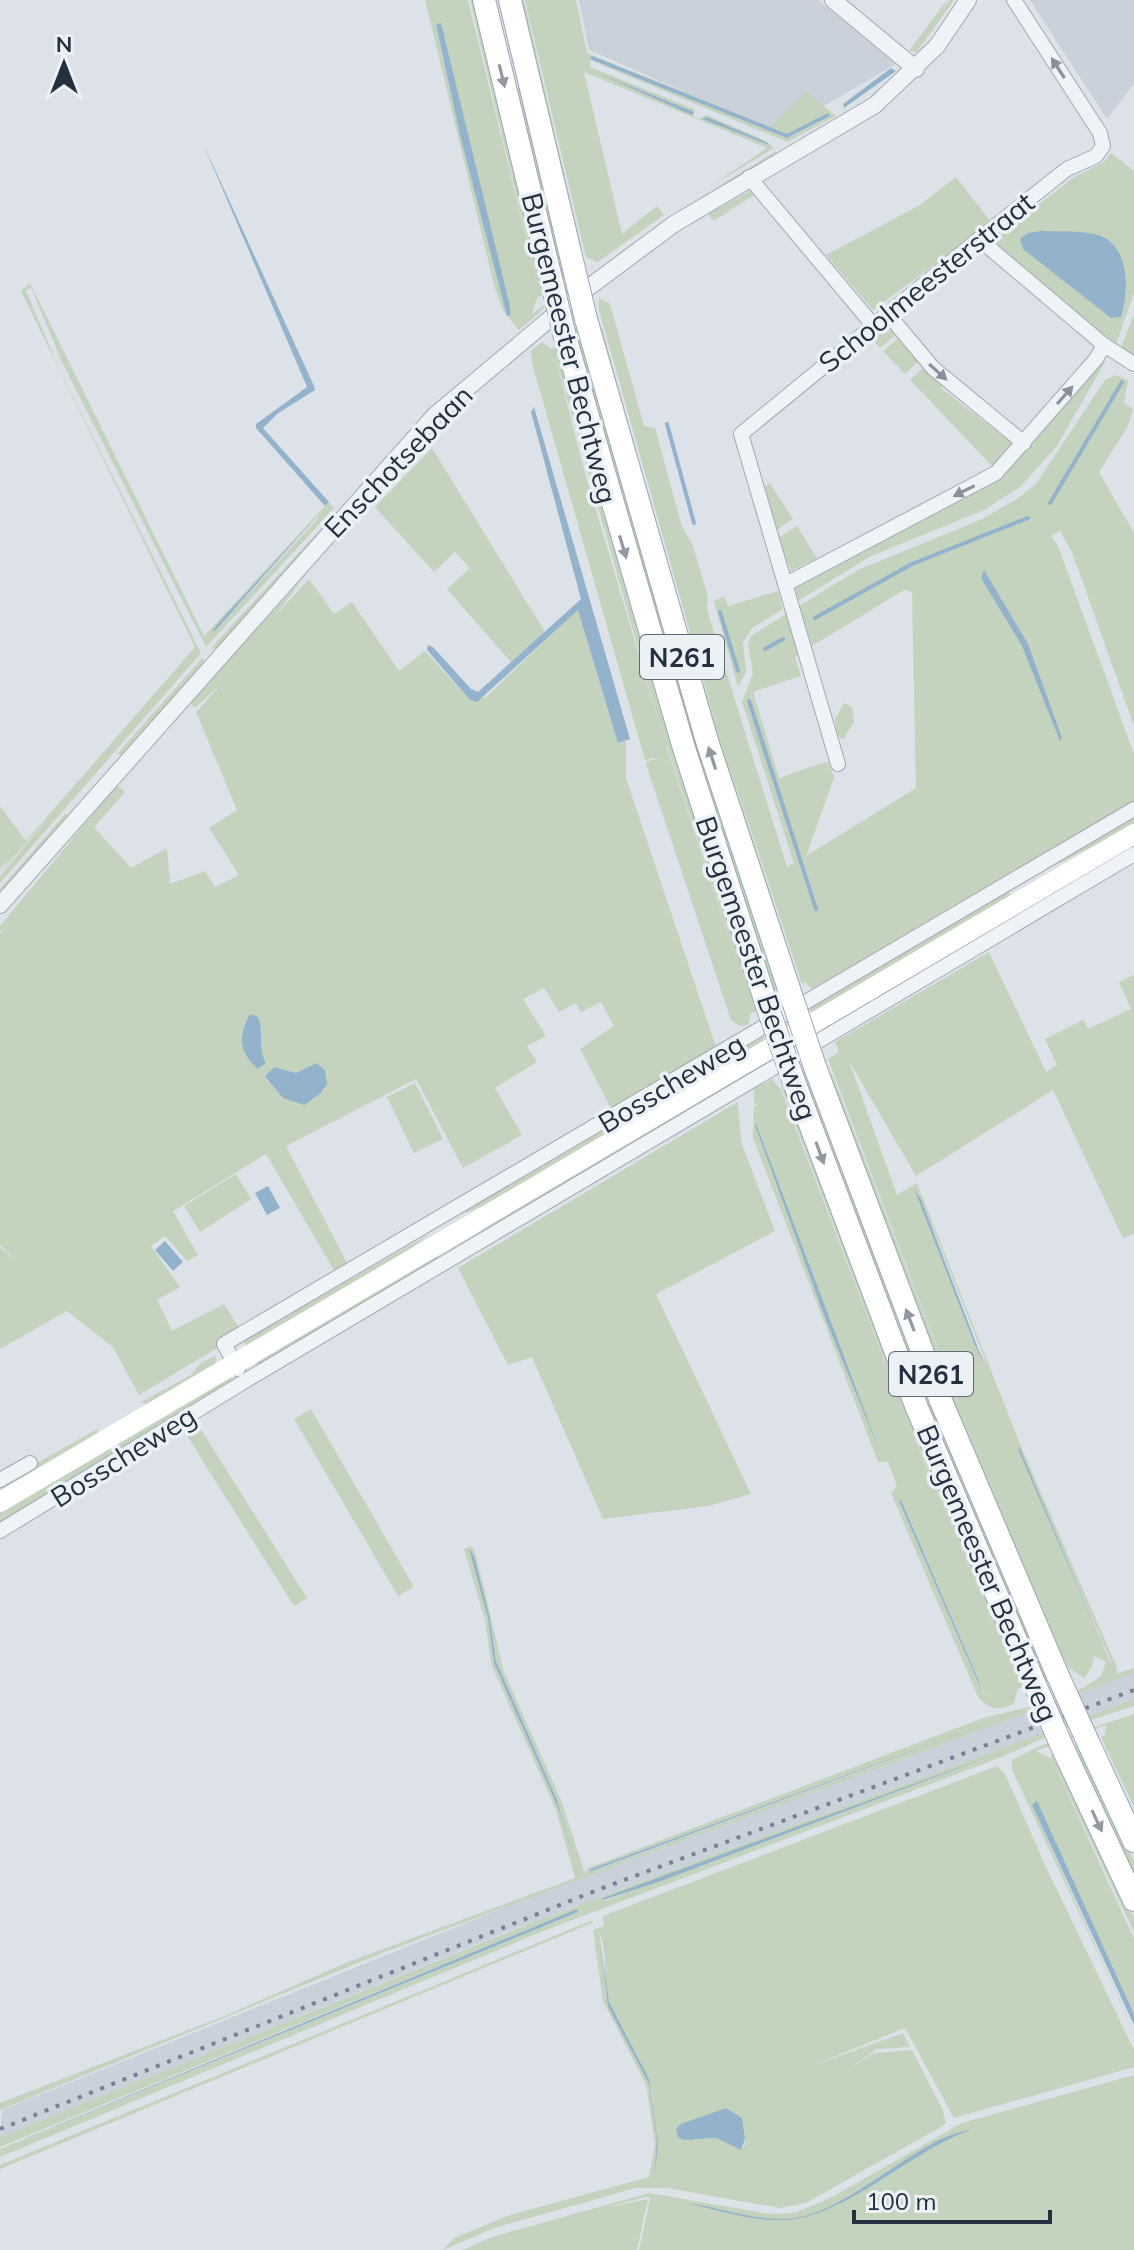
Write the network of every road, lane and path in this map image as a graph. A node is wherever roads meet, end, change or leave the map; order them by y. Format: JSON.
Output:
{"nodes":[{"id":1,"x":484,"y":0,"type":"edge"},
{"id":2,"x":510,"y":0,"type":"edge"},
{"id":3,"x":833,"y":0,"type":"edge"},
{"id":4,"x":968,"y":0,"type":"edge"},
{"id":5,"x":1014,"y":0,"type":"edge"},
{"id":6,"x":916,"y":69,"type":"junction"},
{"id":7,"x":749,"y":177,"type":"junction"},
{"id":8,"x":979,"y":239,"type":"junction"},
{"id":9,"x":887,"y":313,"type":"junction"},
{"id":10,"x":873,"y":325,"type":"junction"},
{"id":11,"x":1104,"y":345,"type":"junction"},
{"id":12,"x":1134,"y":364,"type":"edge"},
{"id":13,"x":1024,"y":443,"type":"junction"},
{"id":14,"x":786,"y":584,"type":"junction"},
{"id":15,"x":838,"y":764,"type":"dead end"},
{"id":16,"x":1134,"y":809,"type":"edge"},
{"id":17,"x":1134,"y":834,"type":"edge"},
{"id":18,"x":1134,"y":854,"type":"edge"},
{"id":19,"x":0,"y":905,"type":"edge"},
{"id":20,"x":234,"y":1363,"type":"junction"},
{"id":21,"x":245,"y":1381,"type":"junction"},
{"id":22,"x":30,"y":1463,"type":"dead end"},
{"id":23,"x":0,"y":1480,"type":"edge"},
{"id":24,"x":0,"y":1502,"type":"edge"},
{"id":25,"x":0,"y":1531,"type":"edge"},
{"id":26,"x":1134,"y":1841,"type":"edge"},
{"id":27,"x":1134,"y":1900,"type":"edge"}],
"edges":[{"from":1,"to":27,"type":"main road","name":"Burgemeester Bechtweg","number":"N261","one_way":true,"bridge":true},
{"from":26,"to":2,"type":"main road","name":"Burgemeester Bechtweg","number":"N261","one_way":true,"bridge":true},
{"from":3,"to":6,"type":"street"},
{"from":4,"to":6,"type":"street","name":"Enschotsebaan"},
{"from":8,"to":5,"type":"street","name":"Schoolmeesterstraat","one_way":true},
{"from":6,"to":7,"type":"street","name":"Enschotsebaan"},
{"from":7,"to":10,"type":"street"},
{"from":7,"to":19,"type":"street","name":"Enschotsebaan"},
{"from":8,"to":9,"type":"street","name":"Schoolmeesterstraat"},
{"from":8,"to":11,"type":"street"},
{"from":9,"to":10,"type":"street","name":"Schoolmeesterstraat"},
{"from":9,"to":13,"type":"street","one_way":true},
{"from":10,"to":14,"type":"street","name":"Schoolmeesterstraat"},
{"from":11,"to":12,"type":"street"},
{"from":13,"to":11,"type":"street","one_way":true},
{"from":13,"to":14,"type":"street","one_way":true},
{"from":14,"to":15,"type":"street"},
{"from":16,"to":20,"type":"street","name":"Bosscheweg"},
{"from":17,"to":20,"type":"main road","name":"Bosscheweg"},
{"from":18,"to":21,"type":"street","name":"Bosscheweg"},
{"from":20,"to":21,"type":"street"},
{"from":20,"to":24,"type":"main road","name":"Bosscheweg"},
{"from":21,"to":25,"type":"street","name":"Bosscheweg"},
{"from":22,"to":23,"type":"street","name":"Bosscheweg"}]}
